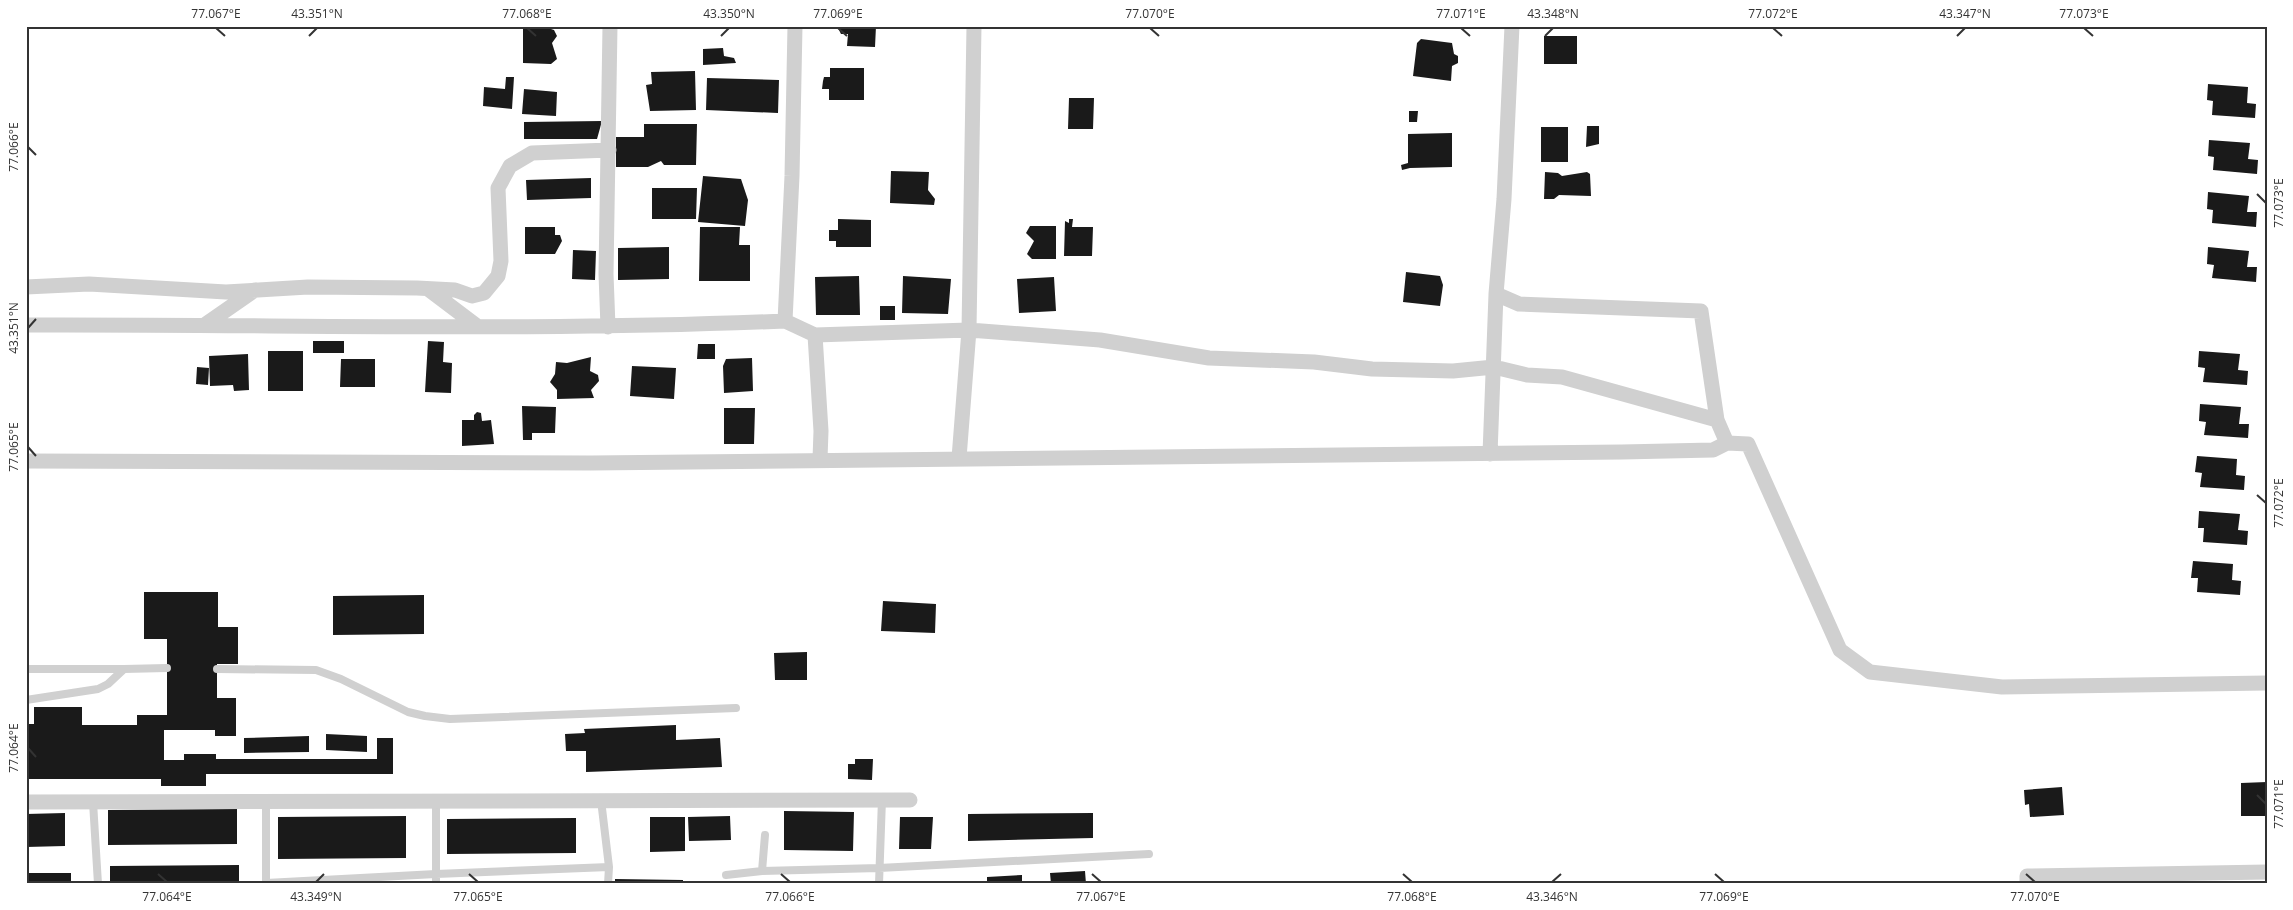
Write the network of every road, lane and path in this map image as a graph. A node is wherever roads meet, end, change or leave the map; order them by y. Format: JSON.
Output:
{"nodes":[{"id":1,"x":610,"y":26,"type":"edge"},
{"id":2,"x":795,"y":26,"type":"edge"},
{"id":3,"x":974,"y":26,"type":"edge"},
{"id":4,"x":1512,"y":26,"type":"edge"},
{"id":5,"x":608,"y":150,"type":"junction"},
{"id":6,"x":26,"y":287,"type":"edge"},
{"id":7,"x":428,"y":289,"type":"junction"},
{"id":8,"x":255,"y":290,"type":"junction"},
{"id":9,"x":1496,"y":294,"type":"junction"},
{"id":10,"x":785,"y":321,"type":"junction"},
{"id":11,"x":206,"y":324,"type":"junction"},
{"id":12,"x":26,"y":326,"type":"edge"},
{"id":13,"x":477,"y":326,"type":"junction"},
{"id":14,"x":608,"y":327,"type":"junction"},
{"id":15,"x":969,"y":330,"type":"junction"},
{"id":16,"x":815,"y":335,"type":"junction"},
{"id":17,"x":1494,"y":367,"type":"junction"},
{"id":18,"x":1717,"y":420,"type":"junction"},
{"id":19,"x":1727,"y":443,"type":"junction"},
{"id":20,"x":1490,"y":454,"type":"junction"},
{"id":21,"x":959,"y":458,"type":"junction"},
{"id":22,"x":820,"y":459,"type":"junction"},
{"id":23,"x":26,"y":461,"type":"edge"},
{"id":24,"x":124,"y":668,"type":"junction"},
{"id":25,"x":167,"y":668,"type":"dead end"},
{"id":26,"x":26,"y":669,"type":"edge"},
{"id":27,"x":217,"y":669,"type":"dead end"},
{"id":28,"x":2267,"y":683,"type":"edge"},
{"id":29,"x":26,"y":700,"type":"edge"},
{"id":30,"x":736,"y":708,"type":"dead end"},
{"id":31,"x":601,"y":800,"type":"junction"},
{"id":32,"x":882,"y":800,"type":"junction"},
{"id":33,"x":910,"y":800,"type":"dead end"},
{"id":34,"x":266,"y":801,"type":"junction"},
{"id":35,"x":436,"y":801,"type":"junction"},
{"id":36,"x":26,"y":802,"type":"edge"},
{"id":37,"x":93,"y":802,"type":"junction"},
{"id":38,"x":765,"y":835,"type":"dead end"},
{"id":39,"x":1149,"y":854,"type":"dead end"},
{"id":40,"x":609,"y":867,"type":"junction"},
{"id":41,"x":879,"y":868,"type":"junction"},
{"id":42,"x":762,"y":871,"type":"junction"},
{"id":43,"x":2267,"y":872,"type":"edge"},
{"id":44,"x":436,"y":874,"type":"junction"},
{"id":45,"x":726,"y":875,"type":"dead end"},
{"id":46,"x":98,"y":884,"type":"edge"},
{"id":47,"x":266,"y":884,"type":"edge"},
{"id":48,"x":436,"y":884,"type":"edge"},
{"id":49,"x":608,"y":884,"type":"edge"},
{"id":50,"x":879,"y":884,"type":"edge"},
{"id":51,"x":2027,"y":884,"type":"edge"}],
"edges":[{"from":1,"to":5,"type":"street"},
{"from":2,"to":10,"type":"street"},
{"from":3,"to":15,"type":"street"},
{"from":4,"to":9,"type":"street"},
{"from":5,"to":7,"type":"street"},
{"from":5,"to":14,"type":"street"},
{"from":6,"to":8,"type":"street"},
{"from":7,"to":8,"type":"street"},
{"from":7,"to":13,"type":"street"},
{"from":8,"to":11,"type":"street"},
{"from":9,"to":17,"type":"street"},
{"from":9,"to":18,"type":"street"},
{"from":10,"to":14,"type":"street"},
{"from":10,"to":16,"type":"street"},
{"from":11,"to":12,"type":"street"},
{"from":11,"to":13,"type":"street"},
{"from":13,"to":14,"type":"street"},
{"from":15,"to":16,"type":"street"},
{"from":15,"to":17,"type":"street"},
{"from":15,"to":21,"type":"street"},
{"from":16,"to":22,"type":"street"},
{"from":17,"to":18,"type":"street"},
{"from":17,"to":20,"type":"street"},
{"from":18,"to":19,"type":"street"},
{"from":19,"to":20,"type":"street"},
{"from":19,"to":28,"type":"street"},
{"from":20,"to":21,"type":"street"},
{"from":21,"to":22,"type":"street"},
{"from":22,"to":23,"type":"street"},
{"from":24,"to":25,"type":"lane"},
{"from":24,"to":26,"type":"lane"},
{"from":24,"to":29,"type":"lane"},
{"from":27,"to":30,"type":"lane"},
{"from":31,"to":32,"type":"street"},
{"from":31,"to":35,"type":"street"},
{"from":31,"to":40,"type":"lane"},
{"from":32,"to":33,"type":"street"},
{"from":32,"to":41,"type":"lane"},
{"from":34,"to":35,"type":"street"},
{"from":34,"to":37,"type":"street"},
{"from":34,"to":47,"type":"lane"},
{"from":35,"to":44,"type":"lane"},
{"from":36,"to":37,"type":"street"},
{"from":37,"to":46,"type":"lane"},
{"from":38,"to":42,"type":"lane"},
{"from":39,"to":41,"type":"lane"},
{"from":40,"to":44,"type":"lane"},
{"from":40,"to":49,"type":"lane"},
{"from":41,"to":42,"type":"lane"},
{"from":41,"to":50,"type":"lane"},
{"from":42,"to":45,"type":"lane"},
{"from":43,"to":51,"type":"street"},
{"from":44,"to":47,"type":"lane"},
{"from":44,"to":48,"type":"lane"}]}
